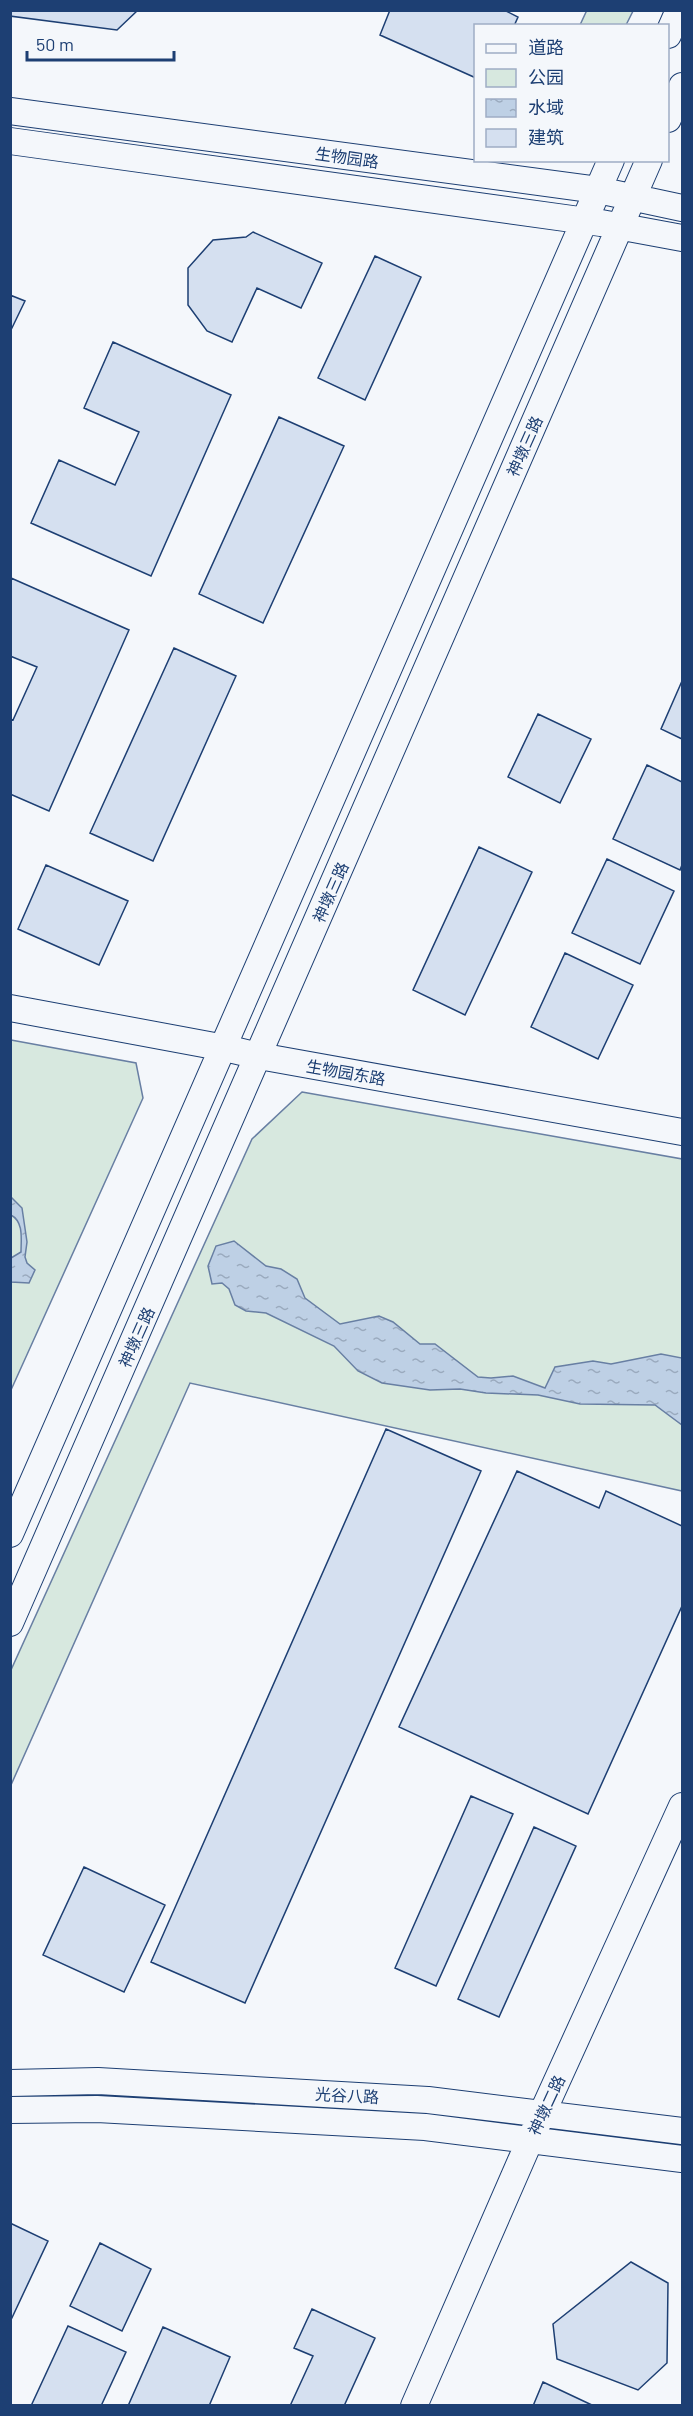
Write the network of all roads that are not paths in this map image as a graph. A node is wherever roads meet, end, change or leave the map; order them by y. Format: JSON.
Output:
{"nodes":[{"id":1,"x":679,"y":10,"type":"edge"},
{"id":2,"x":669,"y":33,"type":"edge"},
{"id":3,"x":682,"y":86,"type":"edge"},
{"id":4,"x":10,"y":111,"type":"edge"},
{"id":5,"x":669,"y":117,"type":"edge"},
{"id":6,"x":10,"y":141,"type":"edge"},
{"id":7,"x":610,"y":162,"type":"edge"},
{"id":8,"x":648,"y":162,"type":"edge"},
{"id":9,"x":598,"y":190,"type":"junction"},
{"id":10,"x":632,"y":199,"type":"junction"},
{"id":11,"x":682,"y":208,"type":"edge"},
{"id":12,"x":583,"y":220,"type":"junction"},
{"id":13,"x":620,"y":227,"type":"junction"},
{"id":14,"x":682,"y":238,"type":"edge"},
{"id":15,"x":10,"y":1008,"type":"edge"},
{"id":16,"x":225,"y":1048,"type":"junction"},
{"id":17,"x":259,"y":1056,"type":"junction"},
{"id":18,"x":682,"y":1132,"type":"edge"},
{"id":19,"x":10,"y":1534,"type":"edge"},
{"id":20,"x":10,"y":1623,"type":"edge"},
{"id":21,"x":682,"y":1806,"type":"edge"},
{"id":22,"x":10,"y":2083,"type":"edge"},
{"id":23,"x":10,"y":2110,"type":"edge"},
{"id":24,"x":542,"y":2114,"type":"junction"},
{"id":25,"x":682,"y":2131,"type":"edge"},
{"id":26,"x":530,"y":2140,"type":"junction"},
{"id":27,"x":682,"y":2159,"type":"edge"},
{"id":28,"x":414,"y":2406,"type":"edge"}],
"edges":[{"from":1,"to":2,"type":"street"},
{"from":3,"to":5,"type":"street"},
{"from":4,"to":9,"type":"street","name":"生物园路"},
{"from":6,"to":12,"type":"street","name":"生物园路"},
{"from":7,"to":9,"type":"street","name":"神墩三路"},
{"from":8,"to":10,"type":"street","name":"神墩三路"},
{"from":9,"to":10,"type":"street","name":"生物园路"},
{"from":9,"to":12,"type":"street","name":"神墩三路"},
{"from":10,"to":11,"type":"street","name":"生物园路"},
{"from":10,"to":13,"type":"street","name":"神墩三路"},
{"from":12,"to":13,"type":"street","name":"生物园路"},
{"from":12,"to":16,"type":"street","name":"神墩三路"},
{"from":13,"to":14,"type":"street","name":"生物园路"},
{"from":13,"to":17,"type":"street","name":"神墩三路"},
{"from":15,"to":16,"type":"street","name":"生物园东路"},
{"from":16,"to":17,"type":"street","name":"生物园东路"},
{"from":16,"to":19,"type":"street","name":"神墩三路"},
{"from":17,"to":18,"type":"street","name":"生物园东路"},
{"from":17,"to":20,"type":"street","name":"神墩三路"},
{"from":21,"to":24,"type":"street","name":"神墩二路"},
{"from":22,"to":24,"type":"street","name":"光谷八路"},
{"from":23,"to":26,"type":"street","name":"光谷八路"},
{"from":24,"to":25,"type":"street","name":"光谷八路"},
{"from":24,"to":26,"type":"street","name":"神墩二路"},
{"from":26,"to":27,"type":"street","name":"光谷八路"},
{"from":26,"to":28,"type":"street","name":"神墩二路"}]}
